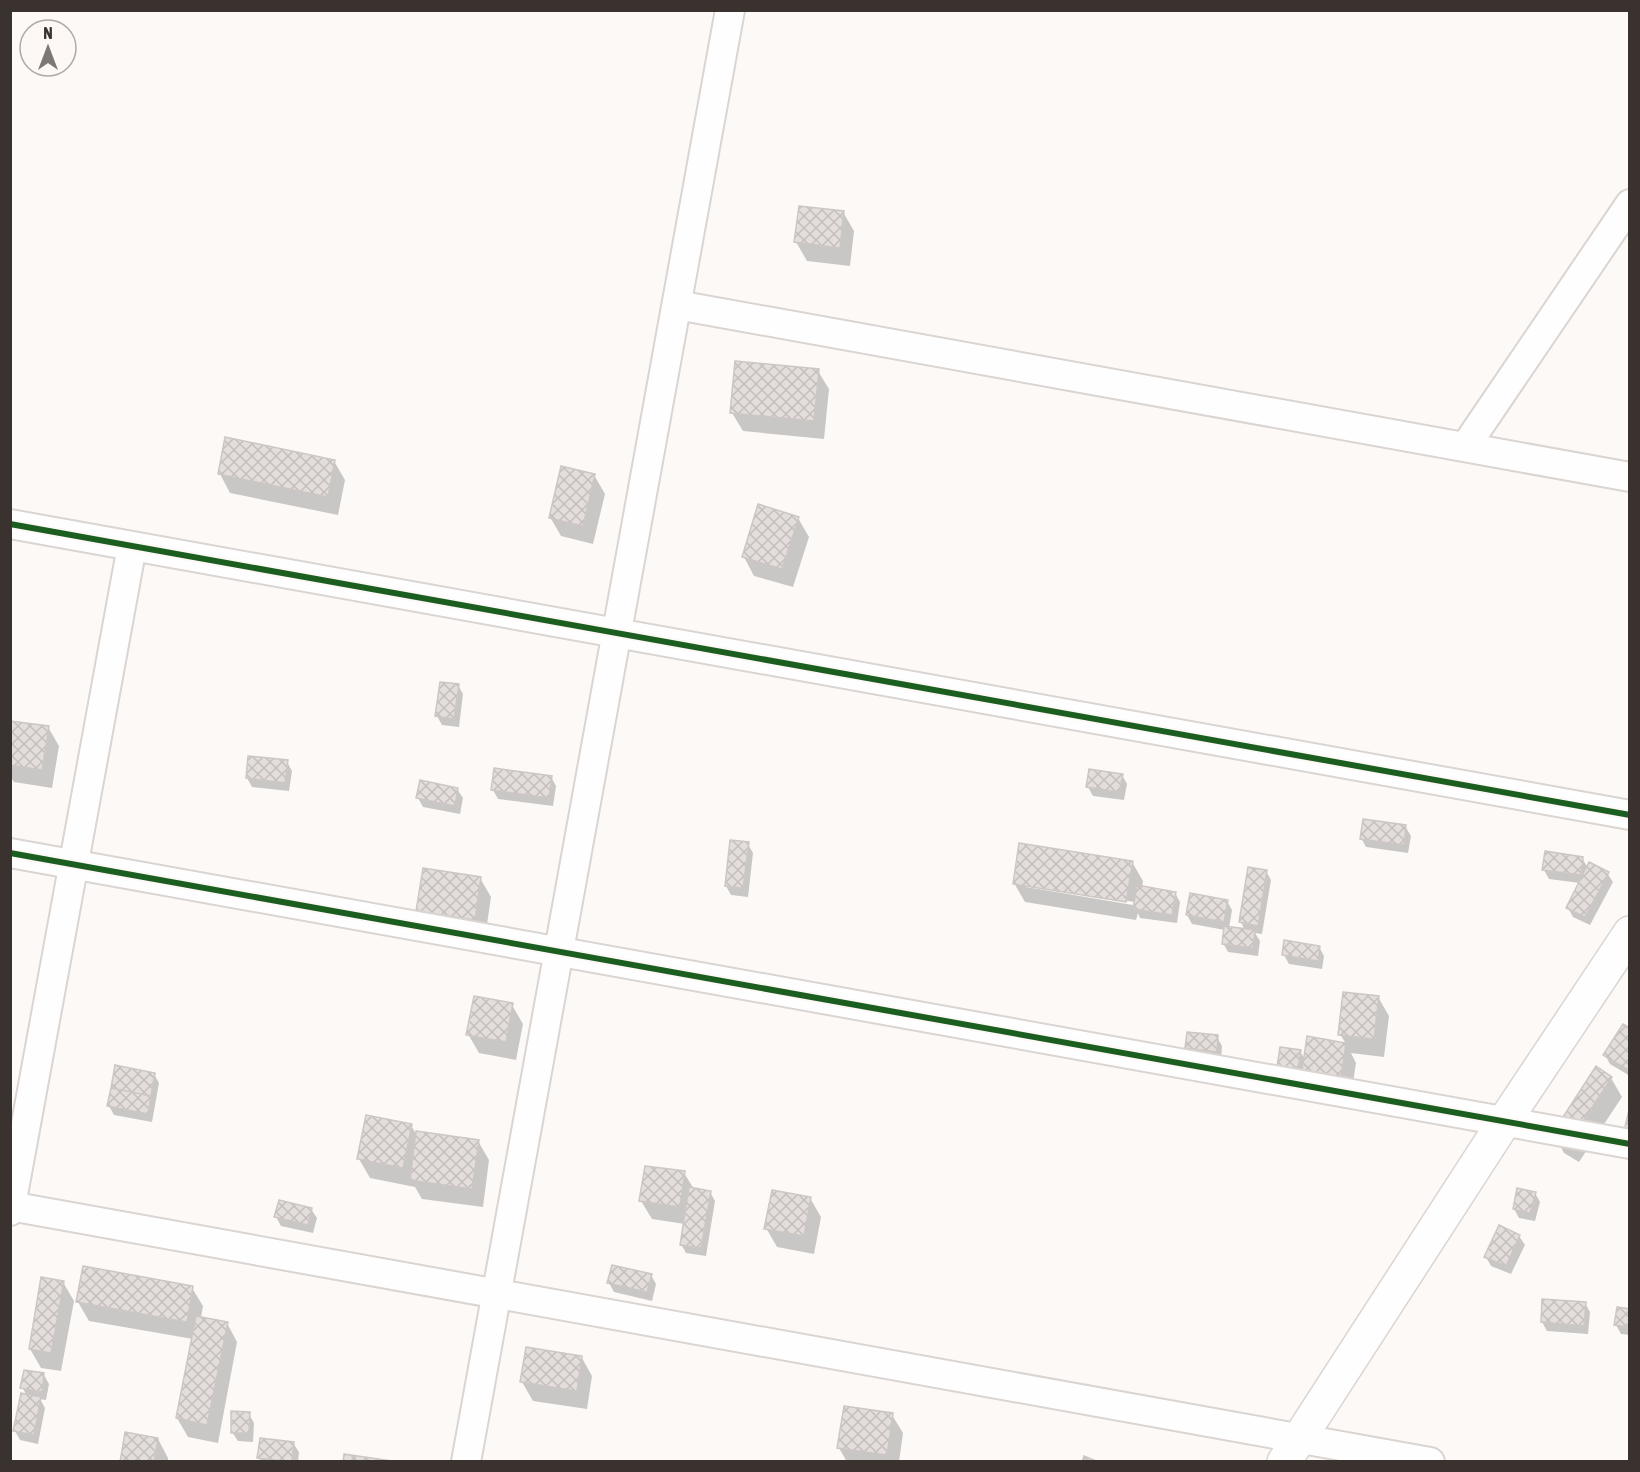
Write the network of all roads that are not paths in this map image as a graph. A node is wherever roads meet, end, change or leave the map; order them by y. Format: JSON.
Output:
{"nodes":[{"id":1,"x":730,"y":10,"type":"edge"},
{"id":2,"x":1629,"y":204,"type":"edge"},
{"id":3,"x":677,"y":305,"type":"junction"},
{"id":4,"x":1465,"y":447,"type":"junction"},
{"id":5,"x":1629,"y":477,"type":"edge"},
{"id":6,"x":10,"y":524,"type":"edge"},
{"id":7,"x":132,"y":546,"type":"junction"},
{"id":8,"x":617,"y":633,"type":"junction"},
{"id":9,"x":1629,"y":815,"type":"edge"},
{"id":10,"x":10,"y":853,"type":"edge"},
{"id":11,"x":74,"y":864,"type":"junction"},
{"id":12,"x":1629,"y":933,"type":"edge"},
{"id":13,"x":559,"y":951,"type":"junction"},
{"id":14,"x":1503,"y":1122,"type":"junction"},
{"id":15,"x":1629,"y":1144,"type":"edge"},
{"id":16,"x":11,"y":1208,"type":"edge"},
{"id":17,"x":496,"y":1294,"type":"junction"},
{"id":18,"x":1292,"y":1450,"type":"edge"},
{"id":19,"x":466,"y":1461,"type":"edge"},
{"id":20,"x":1430,"y":1461,"type":"edge"}],
"edges":[{"from":1,"to":3,"type":"street"},
{"from":2,"to":4,"type":"street"},
{"from":3,"to":4,"type":"street"},
{"from":3,"to":8,"type":"street"},
{"from":4,"to":5,"type":"street"},
{"from":6,"to":7,"type":"street"},
{"from":7,"to":8,"type":"street"},
{"from":7,"to":11,"type":"street"},
{"from":8,"to":9,"type":"street"},
{"from":8,"to":13,"type":"street"},
{"from":10,"to":11,"type":"street"},
{"from":11,"to":13,"type":"street"},
{"from":11,"to":16,"type":"street"},
{"from":12,"to":14,"type":"street"},
{"from":13,"to":14,"type":"street"},
{"from":13,"to":17,"type":"street"},
{"from":14,"to":15,"type":"street"},
{"from":14,"to":18,"type":"street"},
{"from":16,"to":17,"type":"street"},
{"from":17,"to":18,"type":"street"},
{"from":17,"to":19,"type":"street"},
{"from":18,"to":20,"type":"street"}]}
